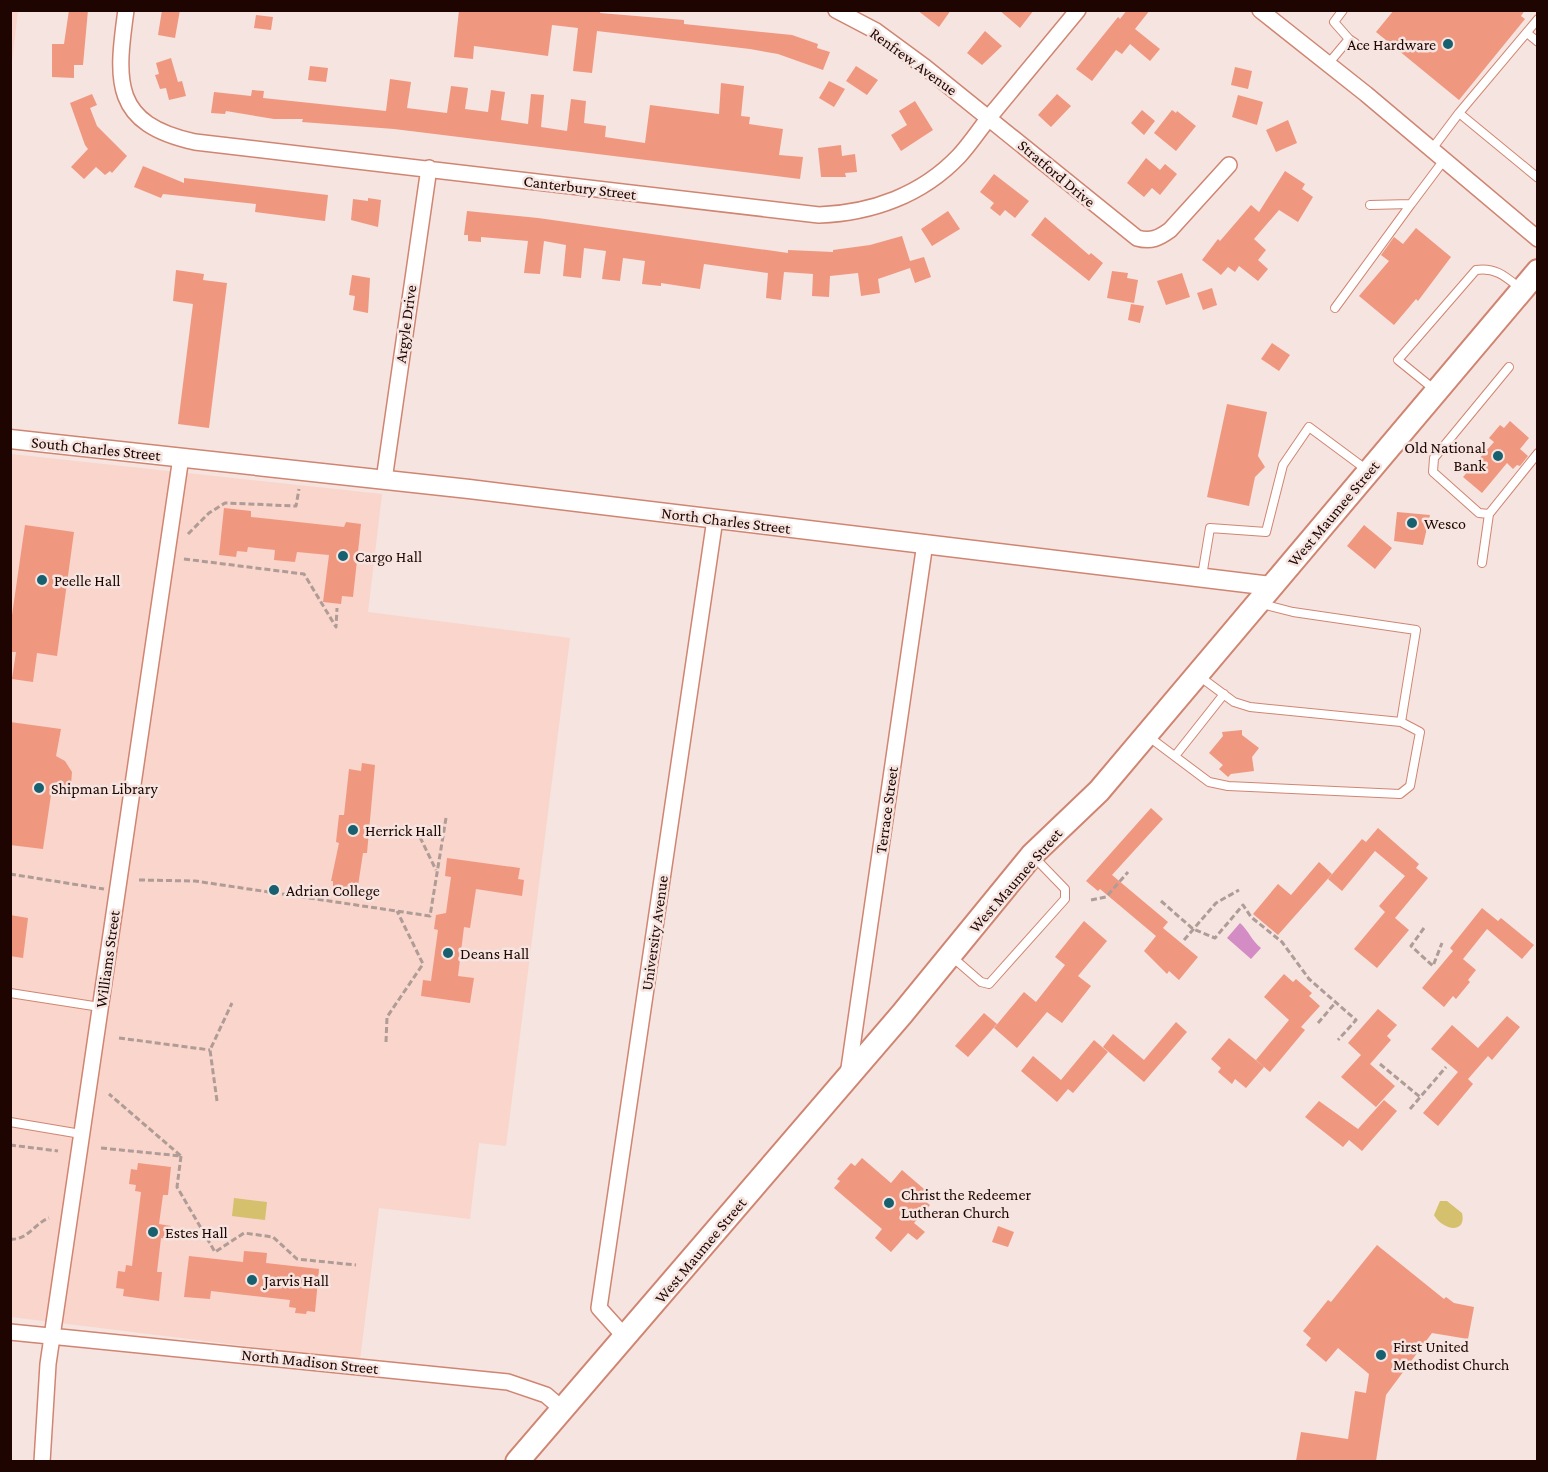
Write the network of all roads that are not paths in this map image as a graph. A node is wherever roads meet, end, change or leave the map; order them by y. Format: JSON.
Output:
{"nodes":[{"id":1,"x":126,"y":10,"type":"edge"},
{"id":2,"x":836,"y":10,"type":"edge"},
{"id":3,"x":1078,"y":10,"type":"edge"},
{"id":4,"x":1260,"y":10,"type":"edge"},
{"id":5,"x":1343,"y":10,"type":"edge"},
{"id":6,"x":1538,"y":19,"type":"edge"},
{"id":7,"x":1527,"y":33,"type":"junction"},
{"id":8,"x":1538,"y":42,"type":"edge"},
{"id":9,"x":1328,"y":64,"type":"junction"},
{"id":10,"x":1459,"y":112,"type":"junction"},
{"id":11,"x":989,"y":117,"type":"junction"},
{"id":12,"x":1432,"y":149,"type":"junction"},
{"id":13,"x":1444,"y":160,"type":"junction"},
{"id":14,"x":1229,"y":165,"type":"dead end"},
{"id":15,"x":429,"y":168,"type":"junction"},
{"id":16,"x":1538,"y":178,"type":"edge"},
{"id":17,"x":1370,"y":204,"type":"dead end"},
{"id":18,"x":1411,"y":204,"type":"junction"},
{"id":19,"x":1538,"y":239,"type":"edge"},
{"id":20,"x":1532,"y":282,"type":"edge"},
{"id":21,"x":1335,"y":308,"type":"dead end"},
{"id":22,"x":1509,"y":367,"type":"dead end"},
{"id":23,"x":1437,"y":392,"type":"junction"},
{"id":24,"x":10,"y":439,"type":"edge"},
{"id":25,"x":1538,"y":453,"type":"edge"},
{"id":26,"x":181,"y":457,"type":"junction"},
{"id":27,"x":1369,"y":471,"type":"junction"},
{"id":28,"x":384,"y":480,"type":"junction"},
{"id":29,"x":1489,"y":514,"type":"junction"},
{"id":30,"x":715,"y":519,"type":"junction"},
{"id":31,"x":925,"y":543,"type":"junction"},
{"id":32,"x":1482,"y":563,"type":"dead end"},
{"id":33,"x":1202,"y":576,"type":"junction"},
{"id":34,"x":1264,"y":595,"type":"junction"},
{"id":35,"x":1197,"y":675,"type":"junction"},
{"id":36,"x":1224,"y":694,"type":"junction"},
{"id":37,"x":1401,"y":722,"type":"junction"},
{"id":38,"x":1146,"y":734,"type":"junction"},
{"id":39,"x":1175,"y":756,"type":"junction"},
{"id":40,"x":1032,"y":855,"type":"junction"},
{"id":41,"x":950,"y":955,"type":"junction"},
{"id":42,"x":10,"y":993,"type":"edge"},
{"id":43,"x":100,"y":1007,"type":"junction"},
{"id":44,"x":848,"y":1077,"type":"junction"},
{"id":45,"x":10,"y":1122,"type":"edge"},
{"id":46,"x":81,"y":1134,"type":"junction"},
{"id":47,"x":10,"y":1332,"type":"edge"},
{"id":48,"x":52,"y":1336,"type":"junction"},
{"id":49,"x":625,"y":1337,"type":"junction"},
{"id":50,"x":561,"y":1408,"type":"junction"},
{"id":51,"x":42,"y":1461,"type":"edge"},
{"id":52,"x":517,"y":1461,"type":"edge"}],
"edges":[{"from":1,"to":15,"type":"street","name":"Canterbury Street"},
{"from":2,"to":11,"type":"street","name":"Renfrew Avenue"},
{"from":3,"to":11,"type":"street"},
{"from":4,"to":9,"type":"street"},
{"from":5,"to":9,"type":"lane"},
{"from":6,"to":7,"type":"lane"},
{"from":7,"to":8,"type":"lane"},
{"from":7,"to":10,"type":"lane"},
{"from":9,"to":12,"type":"street"},
{"from":10,"to":12,"type":"lane"},
{"from":10,"to":16,"type":"lane"},
{"from":11,"to":14,"type":"street","name":"Stratford Drive"},
{"from":11,"to":15,"type":"street","name":"Canterbury Street"},
{"from":12,"to":13,"type":"street"},
{"from":13,"to":18,"type":"lane"},
{"from":13,"to":19,"type":"street"},
{"from":15,"to":28,"type":"street","name":"Argyle Drive"},
{"from":17,"to":18,"type":"lane"},
{"from":18,"to":21,"type":"lane"},
{"from":20,"to":23,"type":"main road","name":"West Maumee Street"},
{"from":20,"to":23,"type":"lane"},
{"from":22,"to":29,"type":"lane"},
{"from":23,"to":27,"type":"main road","name":"West Maumee Street"},
{"from":24,"to":26,"type":"street","name":"South Charles Street"},
{"from":25,"to":29,"type":"lane"},
{"from":26,"to":28,"type":"street","name":"North Charles Street"},
{"from":26,"to":43,"type":"street","name":"Williams Street"},
{"from":27,"to":33,"type":"lane"},
{"from":27,"to":34,"type":"main road","name":"West Maumee Street"},
{"from":28,"to":30,"type":"street","name":"North Charles Street"},
{"from":29,"to":32,"type":"lane"},
{"from":30,"to":31,"type":"street","name":"North Charles Street"},
{"from":30,"to":49,"type":"street","name":"University Avenue"},
{"from":31,"to":33,"type":"street","name":"North Charles Street"},
{"from":31,"to":44,"type":"street","name":"Terrace Street"},
{"from":33,"to":34,"type":"street","name":"North Charles Street"},
{"from":34,"to":35,"type":"main road","name":"West Maumee Street"},
{"from":34,"to":37,"type":"lane"},
{"from":35,"to":36,"type":"lane"},
{"from":35,"to":38,"type":"main road","name":"West Maumee Street"},
{"from":36,"to":37,"type":"lane"},
{"from":36,"to":39,"type":"lane"},
{"from":37,"to":39,"type":"lane"},
{"from":38,"to":39,"type":"lane"},
{"from":38,"to":40,"type":"main road","name":"West Maumee Street"},
{"from":40,"to":41,"type":"main road","name":"West Maumee Street"},
{"from":40,"to":41,"type":"lane"},
{"from":41,"to":44,"type":"main road","name":"West Maumee Street"},
{"from":42,"to":43,"type":"lane"},
{"from":43,"to":46,"type":"street","name":"Williams Street"},
{"from":44,"to":49,"type":"main road","name":"West Maumee Street"},
{"from":45,"to":46,"type":"lane"},
{"from":46,"to":48,"type":"street","name":"Williams Street"},
{"from":47,"to":48,"type":"street","name":"North Madison Street"},
{"from":48,"to":50,"type":"street","name":"North Madison Street"},
{"from":48,"to":51,"type":"street","name":"Williams Street"},
{"from":49,"to":50,"type":"main road","name":"West Maumee Street"},
{"from":50,"to":52,"type":"main road","name":"West Maumee Street"}]}
